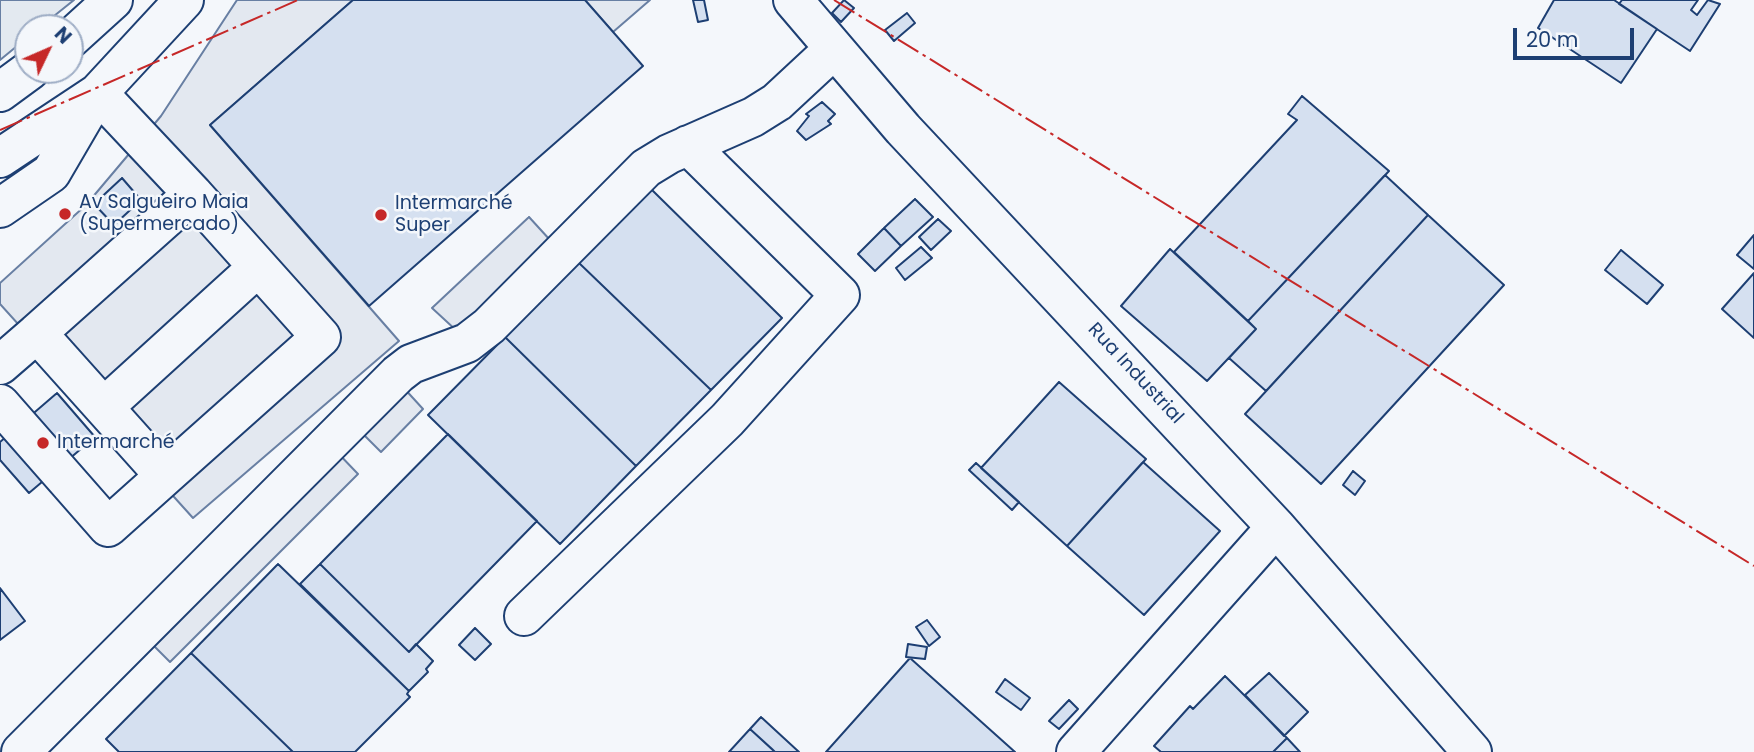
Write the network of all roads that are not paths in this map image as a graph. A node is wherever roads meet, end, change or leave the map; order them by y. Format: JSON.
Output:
{"nodes":[{"id":1,"x":113,"y":0,"type":"edge"},
{"id":2,"x":184,"y":0,"type":"edge"},
{"id":3,"x":793,"y":0,"type":"edge"},
{"id":4,"x":84,"y":26,"type":"edge"},
{"id":5,"x":833,"y":50,"type":"junction"},
{"id":6,"x":98,"y":93,"type":"junction"},
{"id":7,"x":688,"y":145,"type":"junction"},
{"id":8,"x":0,"y":158,"type":"edge"},
{"id":9,"x":194,"y":194,"type":"junction"},
{"id":10,"x":0,"y":208,"type":"edge"},
{"id":11,"x":258,"y":267,"type":"junction"},
{"id":12,"x":37,"y":333,"type":"junction"},
{"id":13,"x":0,"y":366,"type":"edge"},
{"id":14,"x":0,"y":404,"type":"edge"},
{"id":15,"x":104,"y":407,"type":"junction"},
{"id":16,"x":165,"y":477,"type":"junction"},
{"id":17,"x":1276,"y":527,"type":"junction"},
{"id":18,"x":524,"y":616,"type":"dead end"},
{"id":19,"x":1463,"y":749,"type":"edge"},
{"id":20,"x":21,"y":752,"type":"edge"},
{"id":21,"x":1076,"y":752,"type":"edge"}],
"edges":[{"from":1,"to":4,"type":"street"},
{"from":2,"to":6,"type":"street"},
{"from":3,"to":5,"type":"street","name":"Rua Industrial"},
{"from":5,"to":7,"type":"street"},
{"from":5,"to":17,"type":"street","name":"Rua Industrial"},
{"from":6,"to":8,"type":"street"},
{"from":6,"to":9,"type":"street"},
{"from":6,"to":10,"type":"street"},
{"from":7,"to":18,"type":"street"},
{"from":7,"to":20,"type":"street"},
{"from":9,"to":11,"type":"street"},
{"from":9,"to":12,"type":"street"},
{"from":11,"to":15,"type":"street"},
{"from":11,"to":16,"type":"street"},
{"from":12,"to":13,"type":"street"},
{"from":12,"to":15,"type":"street"},
{"from":14,"to":16,"type":"street"},
{"from":15,"to":16,"type":"street"},
{"from":17,"to":19,"type":"street","name":"Rua Industrial"},
{"from":17,"to":21,"type":"street"}]}
